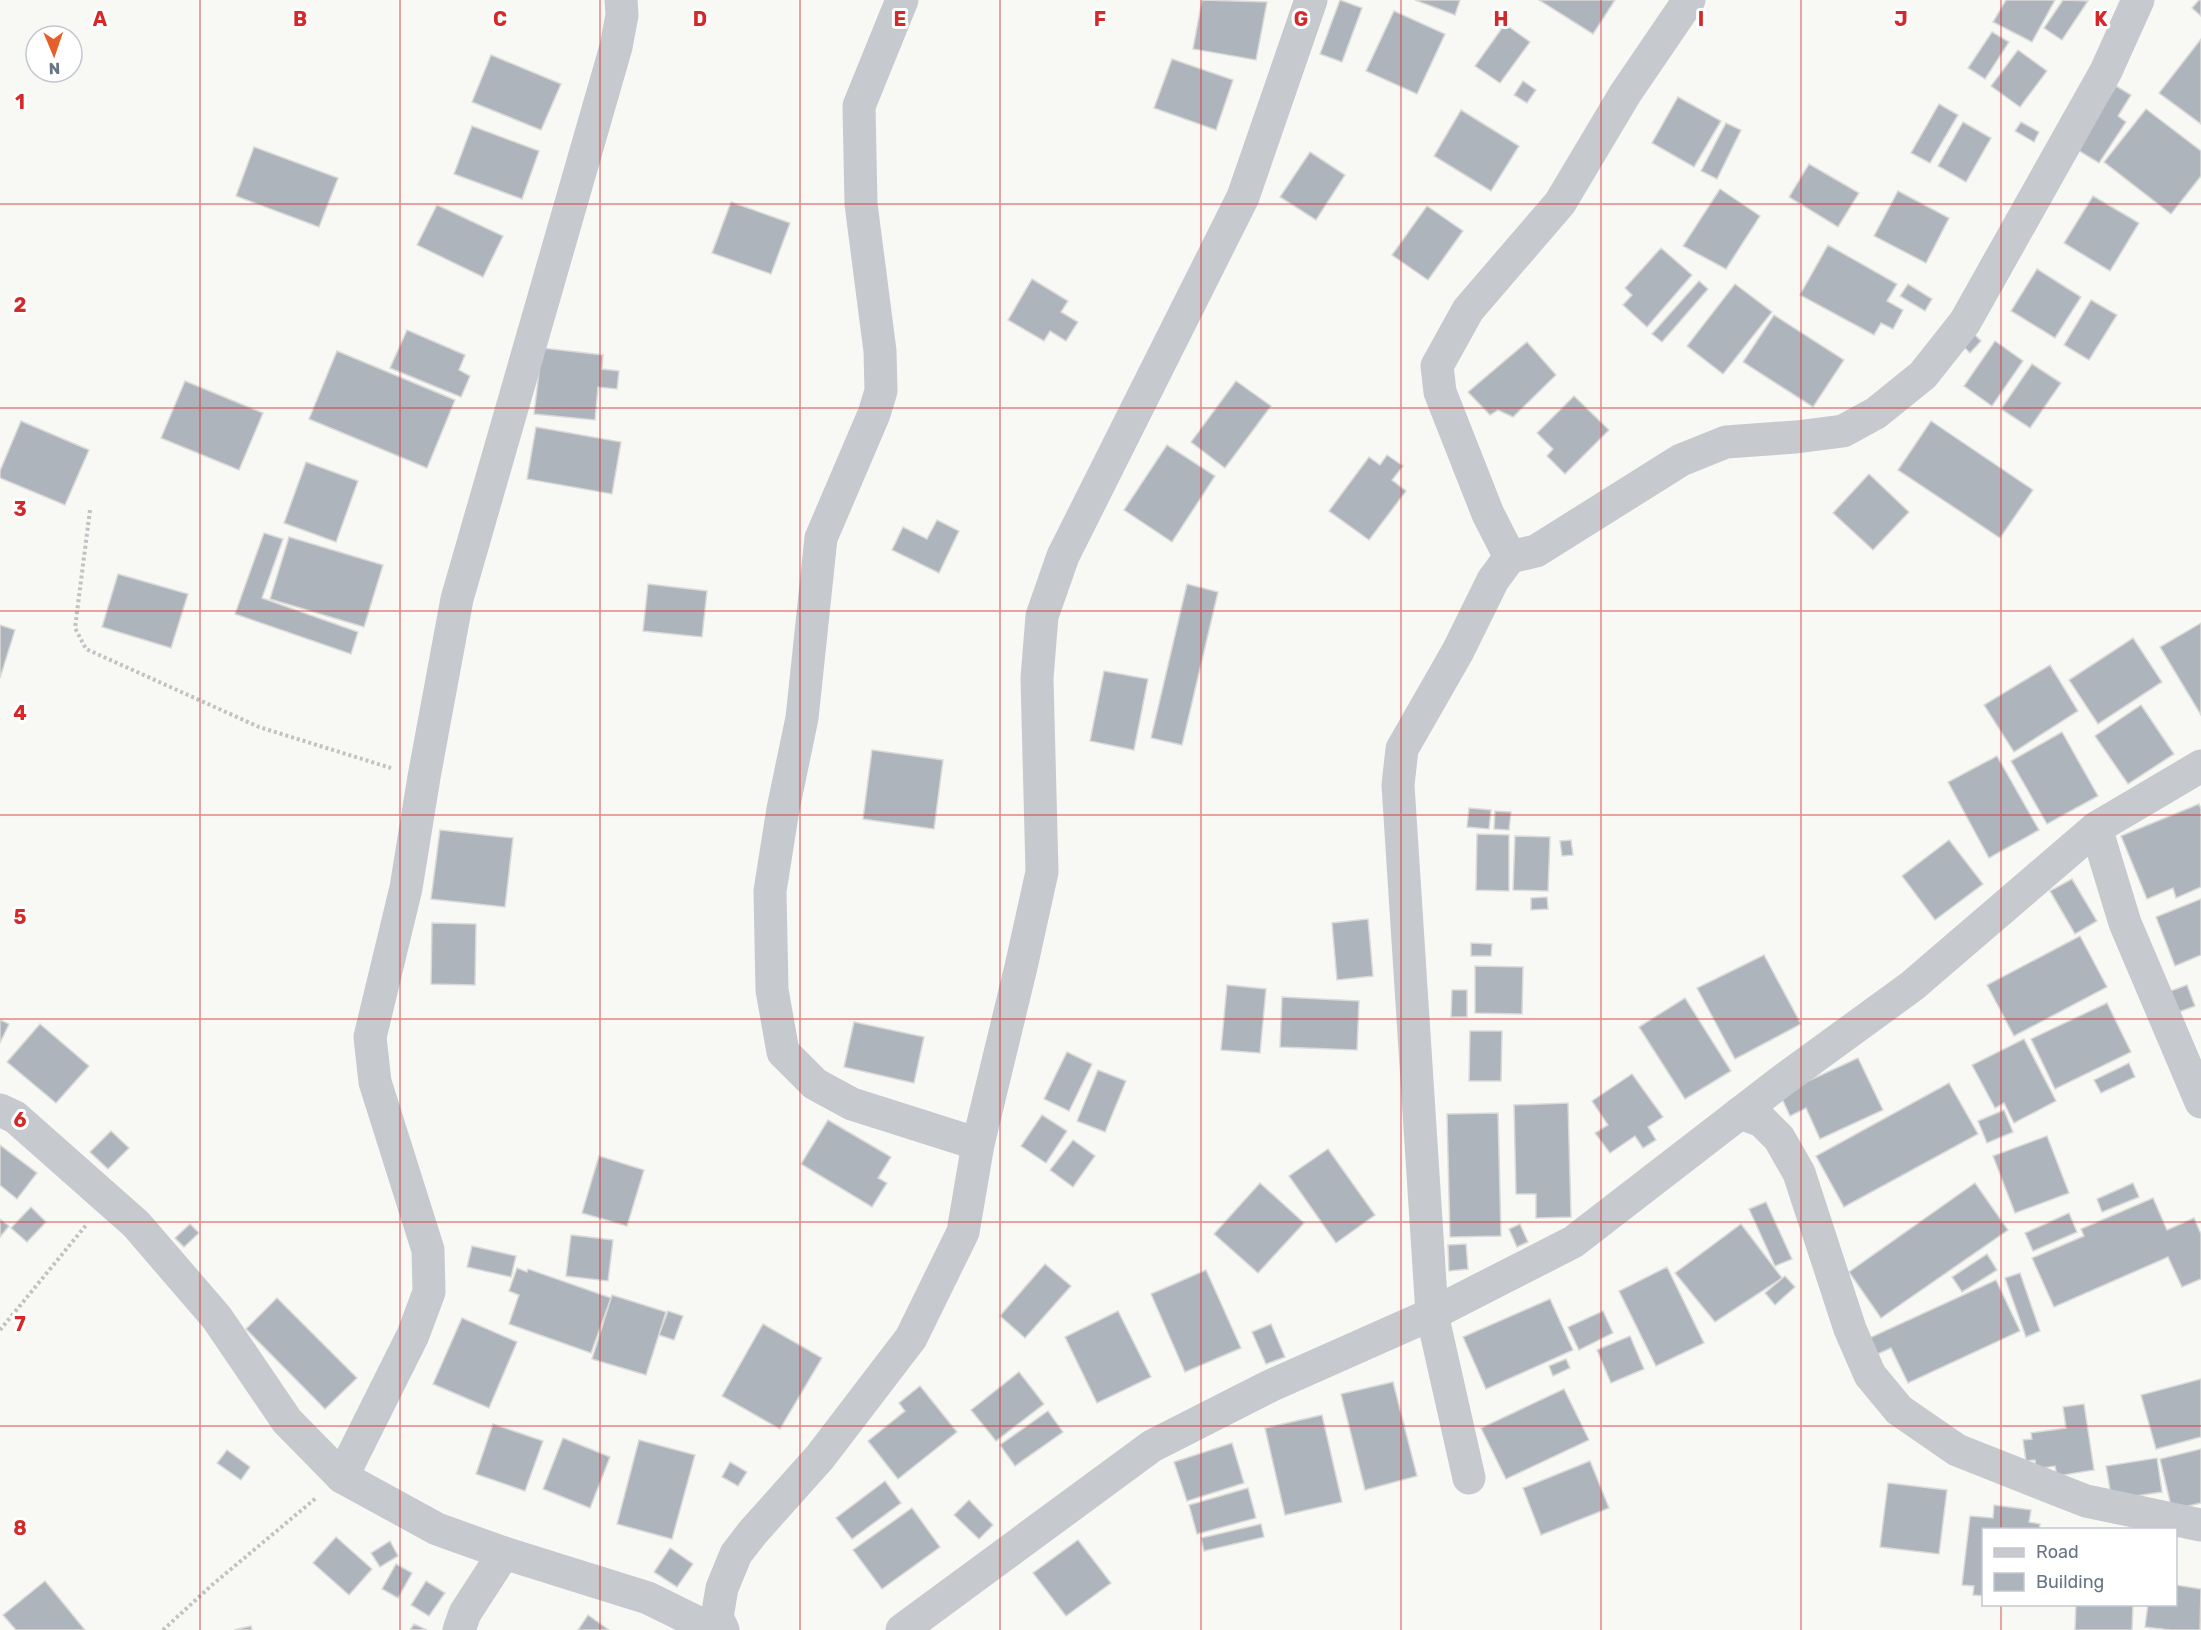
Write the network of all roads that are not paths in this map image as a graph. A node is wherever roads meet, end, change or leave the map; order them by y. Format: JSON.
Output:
{"nodes":[{"id":1,"x":621,"y":0,"type":"edge"},
{"id":2,"x":902,"y":0,"type":"edge"},
{"id":3,"x":1311,"y":0,"type":"edge"},
{"id":4,"x":1689,"y":0,"type":"edge"},
{"id":5,"x":2138,"y":0,"type":"edge"},
{"id":6,"x":1509,"y":557,"type":"junction"},
{"id":7,"x":2201,"y":766,"type":"edge"},
{"id":8,"x":2096,"y":828,"type":"junction"},
{"id":9,"x":2201,"y":1102,"type":"edge"},
{"id":10,"x":0,"y":1110,"type":"edge"},
{"id":11,"x":1740,"y":1113,"type":"junction"},
{"id":12,"x":978,"y":1144,"type":"junction"},
{"id":13,"x":1432,"y":1314,"type":"junction"},
{"id":14,"x":342,"y":1477,"type":"junction"},
{"id":15,"x":1469,"y":1478,"type":"dead end"},
{"id":16,"x":2201,"y":1525,"type":"edge"},
{"id":17,"x":504,"y":1553,"type":"junction"},
{"id":18,"x":459,"y":1630,"type":"edge"},
{"id":19,"x":713,"y":1630,"type":"edge"},
{"id":20,"x":723,"y":1630,"type":"edge"},
{"id":21,"x":902,"y":1630,"type":"edge"}],
"edges":[{"from":1,"to":14,"type":"street"},
{"from":2,"to":12,"type":"street"},
{"from":3,"to":12,"type":"street"},
{"from":4,"to":6,"type":"street"},
{"from":5,"to":6,"type":"street"},
{"from":6,"to":13,"type":"street"},
{"from":7,"to":8,"type":"street"},
{"from":8,"to":9,"type":"street"},
{"from":8,"to":11,"type":"street"},
{"from":10,"to":14,"type":"street"},
{"from":11,"to":13,"type":"street"},
{"from":11,"to":16,"type":"street"},
{"from":12,"to":20,"type":"street"},
{"from":13,"to":15,"type":"street"},
{"from":13,"to":21,"type":"street"},
{"from":14,"to":17,"type":"street"},
{"from":17,"to":18,"type":"street"},
{"from":17,"to":19,"type":"street"}]}
